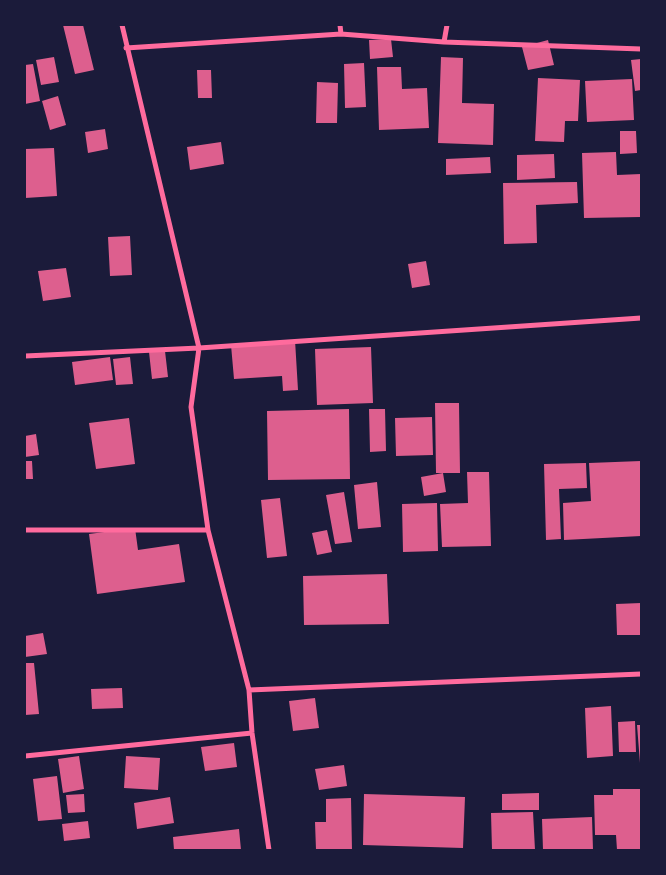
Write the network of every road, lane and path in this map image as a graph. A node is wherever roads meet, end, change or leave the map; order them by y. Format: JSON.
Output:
{"nodes":[{"id":1,"x":122,"y":25,"type":"edge"},
{"id":2,"x":340,"y":25,"type":"edge"},
{"id":3,"x":447,"y":25,"type":"edge"},
{"id":4,"x":341,"y":34,"type":"junction"},
{"id":5,"x":444,"y":42,"type":"junction"},
{"id":6,"x":126,"y":48,"type":"junction"},
{"id":7,"x":641,"y":49,"type":"edge"},
{"id":8,"x":641,"y":318,"type":"edge"},
{"id":9,"x":200,"y":348,"type":"junction"},
{"id":10,"x":25,"y":356,"type":"edge"},
{"id":11,"x":25,"y":530,"type":"edge"},
{"id":12,"x":208,"y":530,"type":"junction"},
{"id":13,"x":641,"y":674,"type":"edge"},
{"id":14,"x":249,"y":690,"type":"junction"},
{"id":15,"x":252,"y":733,"type":"junction"},
{"id":16,"x":25,"y":756,"type":"edge"},
{"id":17,"x":269,"y":850,"type":"edge"}],
"edges":[{"from":1,"to":6,"type":"street"},
{"from":2,"to":4,"type":"street"},
{"from":3,"to":5,"type":"street"},
{"from":4,"to":5,"type":"street"},
{"from":4,"to":6,"type":"street"},
{"from":5,"to":7,"type":"street"},
{"from":6,"to":9,"type":"street"},
{"from":8,"to":9,"type":"street"},
{"from":9,"to":10,"type":"street"},
{"from":9,"to":12,"type":"street"},
{"from":11,"to":12,"type":"street"},
{"from":12,"to":14,"type":"street"},
{"from":13,"to":14,"type":"street"},
{"from":14,"to":15,"type":"street"},
{"from":15,"to":16,"type":"street"},
{"from":15,"to":17,"type":"street"}]}
